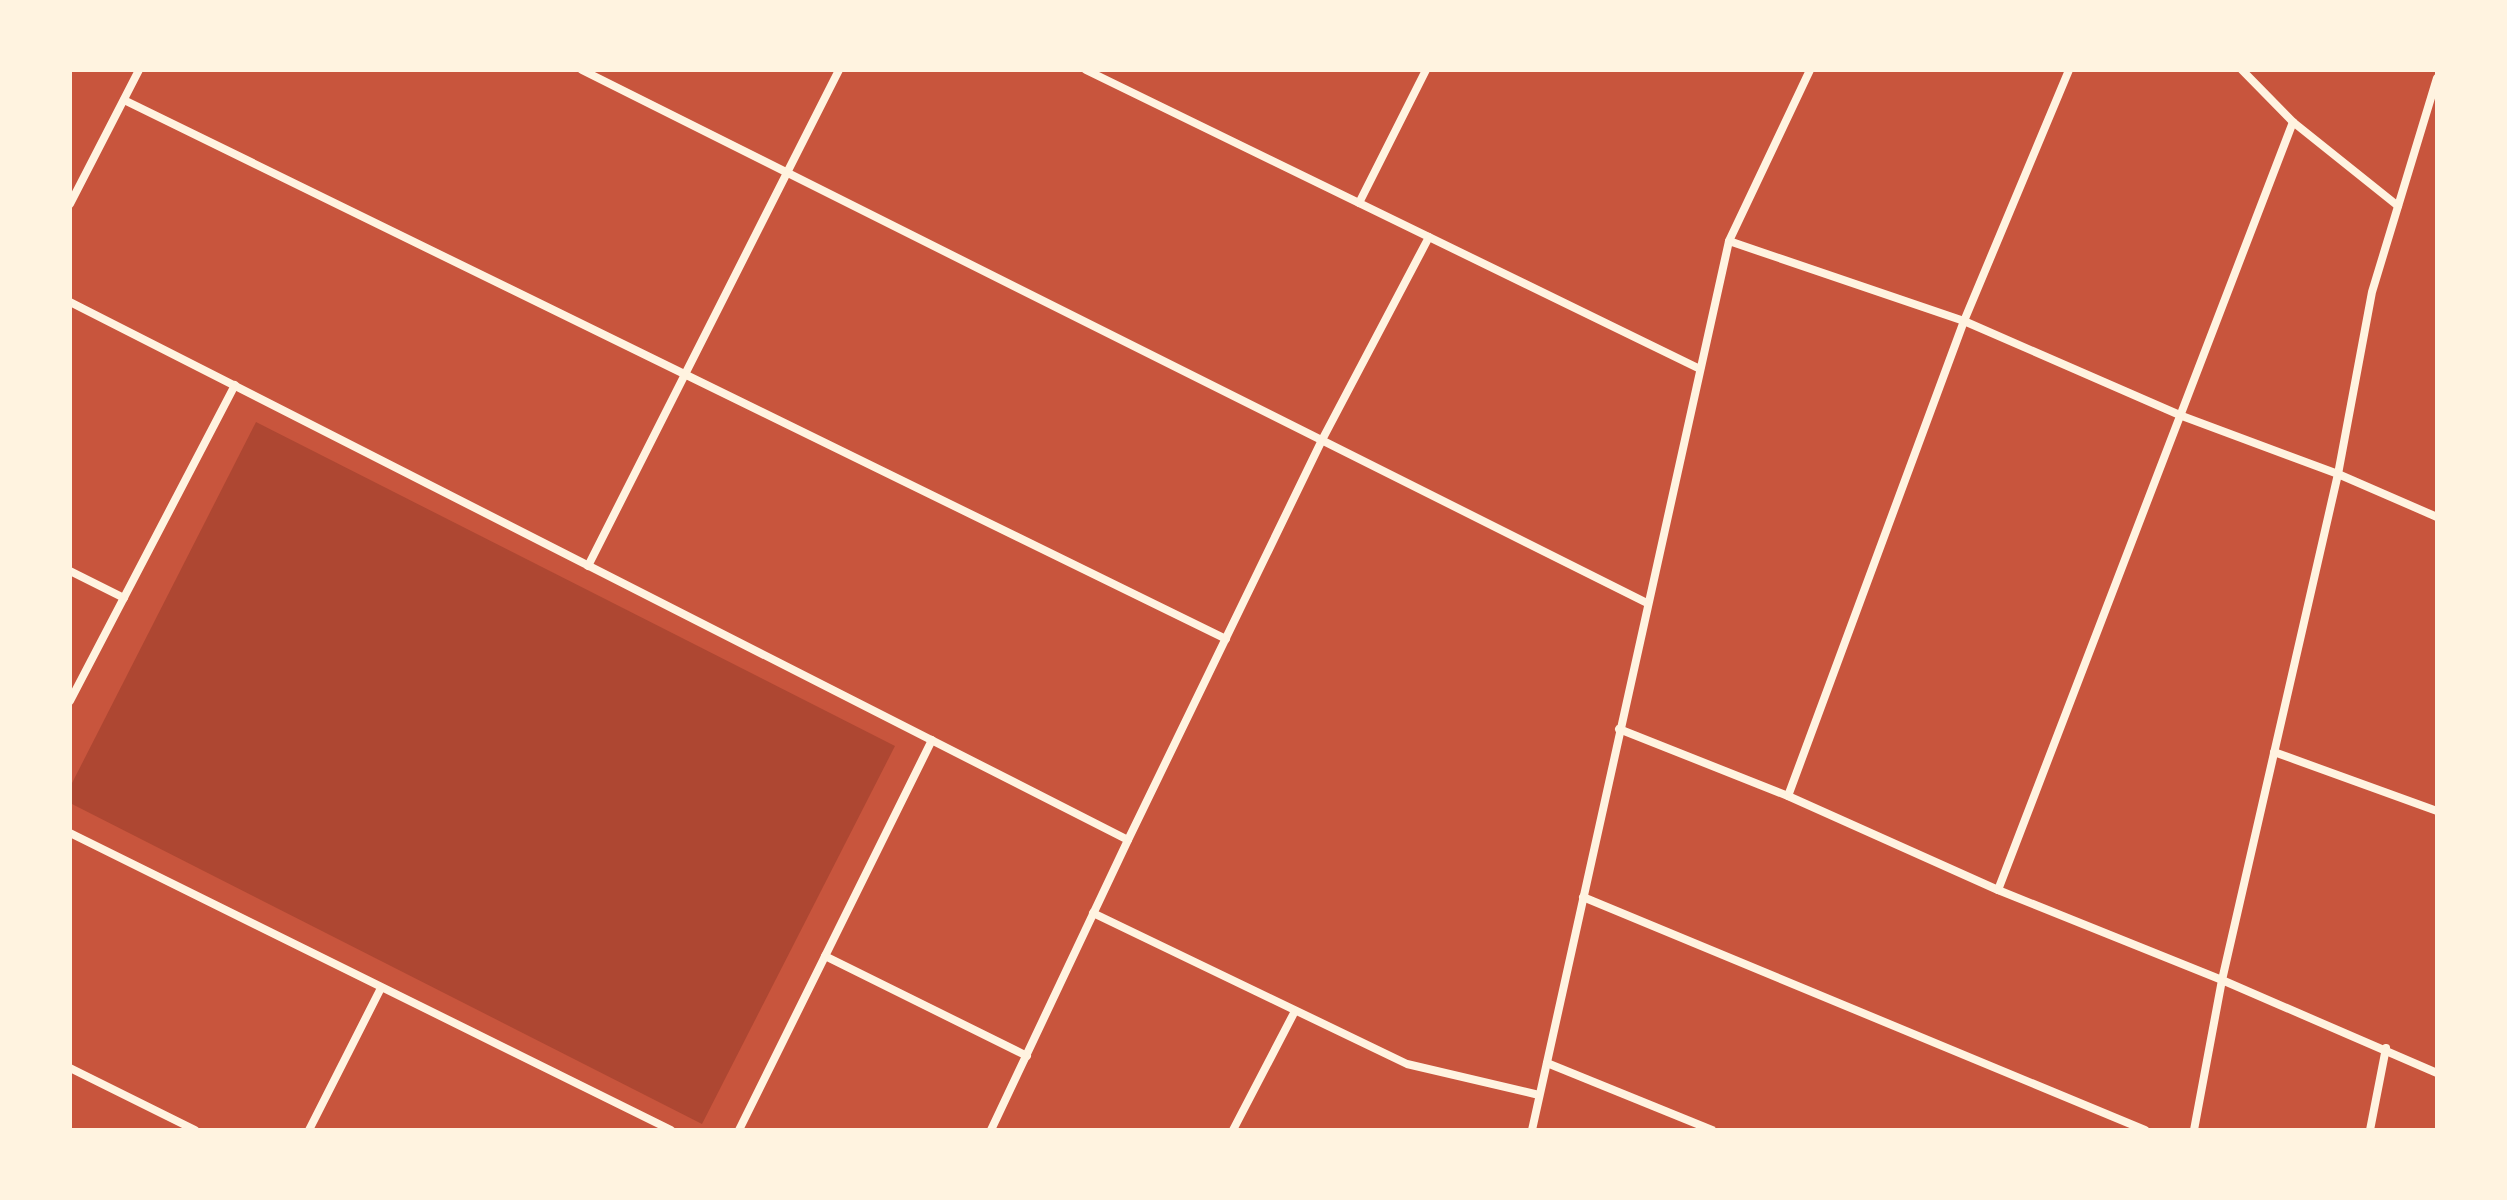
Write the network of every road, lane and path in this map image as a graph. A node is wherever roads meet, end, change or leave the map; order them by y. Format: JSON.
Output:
{"nodes":[{"id":1,"x":139,"y":70,"type":"edge"},
{"id":2,"x":582,"y":70,"type":"edge"},
{"id":3,"x":839,"y":70,"type":"edge"},
{"id":4,"x":1086,"y":70,"type":"edge"},
{"id":5,"x":1426,"y":70,"type":"edge"},
{"id":6,"x":1810,"y":70,"type":"edge"},
{"id":7,"x":2069,"y":70,"type":"edge"},
{"id":8,"x":2242,"y":70,"type":"edge"},
{"id":9,"x":2437,"y":78,"type":"edge"},
{"id":10,"x":124,"y":100,"type":"junction"},
{"id":11,"x":2293,"y":122,"type":"junction"},
{"id":12,"x":787,"y":173,"type":"junction"},
{"id":13,"x":1359,"y":203,"type":"junction"},
{"id":14,"x":70,"y":204,"type":"edge"},
{"id":15,"x":2398,"y":206,"type":"junction"},
{"id":16,"x":1429,"y":237,"type":"junction"},
{"id":17,"x":1729,"y":241,"type":"junction"},
{"id":18,"x":70,"y":302,"type":"edge"},
{"id":19,"x":1964,"y":321,"type":"junction"},
{"id":20,"x":1700,"y":369,"type":"junction"},
{"id":21,"x":686,"y":374,"type":"junction"},
{"id":22,"x":235,"y":385,"type":"junction"},
{"id":23,"x":2182,"y":416,"type":"junction"},
{"id":24,"x":1322,"y":440,"type":"junction"},
{"id":25,"x":2338,"y":474,"type":"junction"},
{"id":26,"x":2437,"y":517,"type":"edge"},
{"id":27,"x":588,"y":566,"type":"junction"},
{"id":28,"x":70,"y":571,"type":"edge"},
{"id":29,"x":124,"y":598,"type":"junction"},
{"id":30,"x":1647,"y":603,"type":"junction"},
{"id":31,"x":1226,"y":639,"type":"junction"},
{"id":32,"x":70,"y":701,"type":"edge"},
{"id":33,"x":1619,"y":729,"type":"junction"},
{"id":34,"x":932,"y":740,"type":"junction"},
{"id":35,"x":2274,"y":752,"type":"junction"},
{"id":36,"x":1788,"y":796,"type":"junction"},
{"id":37,"x":2437,"y":811,"type":"edge"},
{"id":38,"x":70,"y":833,"type":"edge"},
{"id":39,"x":1128,"y":840,"type":"junction"},
{"id":40,"x":1998,"y":890,"type":"junction"},
{"id":41,"x":1583,"y":897,"type":"junction"},
{"id":42,"x":1093,"y":913,"type":"junction"},
{"id":43,"x":825,"y":956,"type":"junction"},
{"id":44,"x":2222,"y":980,"type":"junction"},
{"id":45,"x":381,"y":988,"type":"junction"},
{"id":46,"x":1295,"y":1011,"type":"junction"},
{"id":47,"x":2386,"y":1048,"type":"junction"},
{"id":48,"x":1027,"y":1056,"type":"junction"},
{"id":49,"x":1547,"y":1063,"type":"junction"},
{"id":50,"x":70,"y":1068,"type":"edge"},
{"id":51,"x":2437,"y":1073,"type":"edge"},
{"id":52,"x":1539,"y":1095,"type":"junction"},
{"id":53,"x":195,"y":1130,"type":"edge"},
{"id":54,"x":309,"y":1130,"type":"edge"},
{"id":55,"x":671,"y":1130,"type":"edge"},
{"id":56,"x":739,"y":1130,"type":"edge"},
{"id":57,"x":991,"y":1130,"type":"edge"},
{"id":58,"x":1233,"y":1130,"type":"edge"},
{"id":59,"x":1532,"y":1130,"type":"edge"},
{"id":60,"x":1712,"y":1130,"type":"edge"},
{"id":61,"x":2145,"y":1130,"type":"edge"},
{"id":62,"x":2194,"y":1130,"type":"edge"},
{"id":63,"x":2370,"y":1130,"type":"edge"}],
"edges":[{"from":1,"to":10,"type":"street"},
{"from":2,"to":12,"type":"street"},
{"from":3,"to":12,"type":"street"},
{"from":4,"to":13,"type":"street"},
{"from":5,"to":13,"type":"street"},
{"from":6,"to":17,"type":"street"},
{"from":7,"to":19,"type":"street"},
{"from":8,"to":11,"type":"street"},
{"from":9,"to":15,"type":"street"},
{"from":10,"to":14,"type":"street"},
{"from":10,"to":21,"type":"street"},
{"from":11,"to":15,"type":"street"},
{"from":11,"to":23,"type":"street"},
{"from":12,"to":21,"type":"street"},
{"from":12,"to":24,"type":"street"},
{"from":13,"to":16,"type":"street"},
{"from":15,"to":25,"type":"street"},
{"from":16,"to":20,"type":"street"},
{"from":16,"to":24,"type":"street"},
{"from":17,"to":19,"type":"street"},
{"from":17,"to":20,"type":"street"},
{"from":18,"to":22,"type":"street"},
{"from":19,"to":23,"type":"street"},
{"from":19,"to":36,"type":"street"},
{"from":20,"to":30,"type":"street"},
{"from":21,"to":27,"type":"street"},
{"from":21,"to":31,"type":"street"},
{"from":22,"to":27,"type":"street"},
{"from":22,"to":29,"type":"street"},
{"from":23,"to":25,"type":"street"},
{"from":23,"to":40,"type":"street"},
{"from":24,"to":30,"type":"street"},
{"from":24,"to":31,"type":"street"},
{"from":25,"to":26,"type":"street"},
{"from":25,"to":35,"type":"street"},
{"from":27,"to":34,"type":"street"},
{"from":28,"to":29,"type":"street"},
{"from":29,"to":32,"type":"street"},
{"from":30,"to":33,"type":"street"},
{"from":31,"to":39,"type":"street"},
{"from":33,"to":36,"type":"street"},
{"from":33,"to":41,"type":"street"},
{"from":34,"to":39,"type":"street"},
{"from":34,"to":43,"type":"street"},
{"from":35,"to":37,"type":"street"},
{"from":35,"to":44,"type":"street"},
{"from":36,"to":40,"type":"street"},
{"from":38,"to":45,"type":"street"},
{"from":39,"to":42,"type":"street"},
{"from":40,"to":44,"type":"street"},
{"from":41,"to":49,"type":"street"},
{"from":41,"to":61,"type":"street"},
{"from":42,"to":46,"type":"street"},
{"from":42,"to":48,"type":"street"},
{"from":43,"to":48,"type":"street"},
{"from":43,"to":56,"type":"street"},
{"from":44,"to":47,"type":"street"},
{"from":44,"to":62,"type":"street"},
{"from":45,"to":54,"type":"street"},
{"from":45,"to":55,"type":"street"},
{"from":46,"to":52,"type":"street"},
{"from":46,"to":58,"type":"street"},
{"from":47,"to":51,"type":"street"},
{"from":47,"to":63,"type":"street"},
{"from":48,"to":57,"type":"street"},
{"from":49,"to":52,"type":"street"},
{"from":49,"to":60,"type":"street"},
{"from":50,"to":53,"type":"street"},
{"from":52,"to":59,"type":"street"}]}
